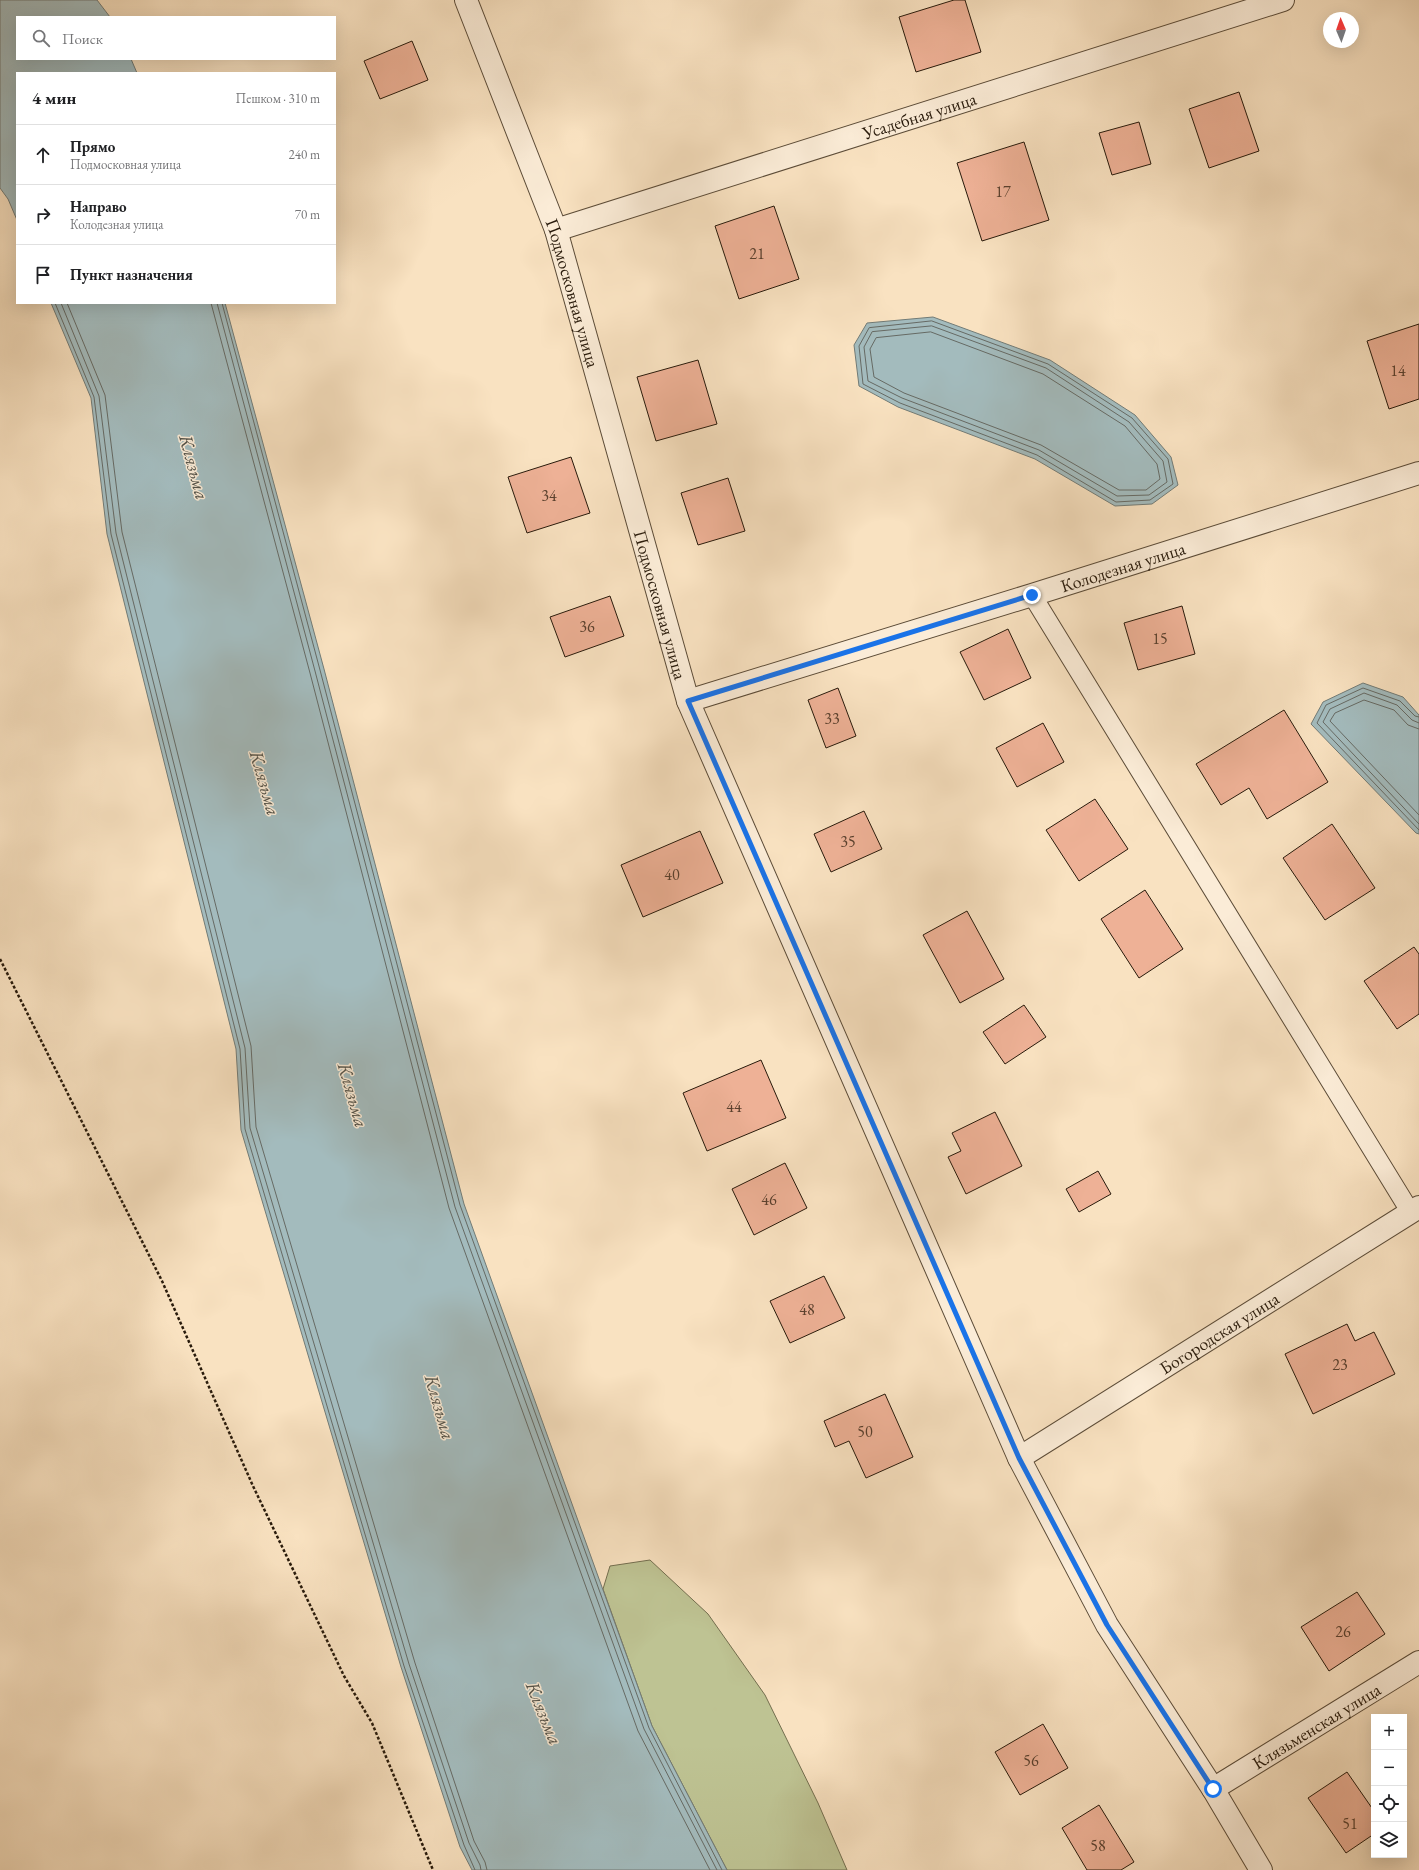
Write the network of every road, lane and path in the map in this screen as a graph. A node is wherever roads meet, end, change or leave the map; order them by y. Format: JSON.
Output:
{"nodes":[{"id":1,"x":466,"y":0,"type":"edge"},
{"id":2,"x":1283,"y":0,"type":"edge"},
{"id":3,"x":556,"y":230,"type":"junction"},
{"id":4,"x":1419,"y":473,"type":"edge"},
{"id":5,"x":1032,"y":595,"type":"junction"},
{"id":6,"x":688,"y":701,"type":"junction"},
{"id":7,"x":0,"y":959,"type":"edge"},
{"id":8,"x":1415,"y":1210,"type":"edge"},
{"id":9,"x":1019,"y":1458,"type":"junction"},
{"id":10,"x":1419,"y":1662,"type":"edge"},
{"id":11,"x":1213,"y":1789,"type":"junction"},
{"id":12,"x":433,"y":1870,"type":"edge"},
{"id":13,"x":1260,"y":1870,"type":"edge"}],
"edges":[{"from":1,"to":3,"type":"street","name":"Подмосковная улица"},
{"from":2,"to":3,"type":"street","name":"Усадебная улица"},
{"from":3,"to":6,"type":"street","name":"Подмосковная улица"},
{"from":4,"to":5,"type":"street","name":"Колодезная улица"},
{"from":5,"to":6,"type":"street","name":"Колодезная улица"},
{"from":5,"to":8,"type":"lane"},
{"from":6,"to":9,"type":"street","name":"Подмосковная улица"},
{"from":7,"to":12,"type":"path"},
{"from":8,"to":9,"type":"street","name":"Богородская улица"},
{"from":9,"to":11,"type":"street","name":"Подмосковная улица"},
{"from":10,"to":11,"type":"street","name":"Клязьменская улица"},
{"from":11,"to":13,"type":"street","name":"Подмосковная улица"}]}
